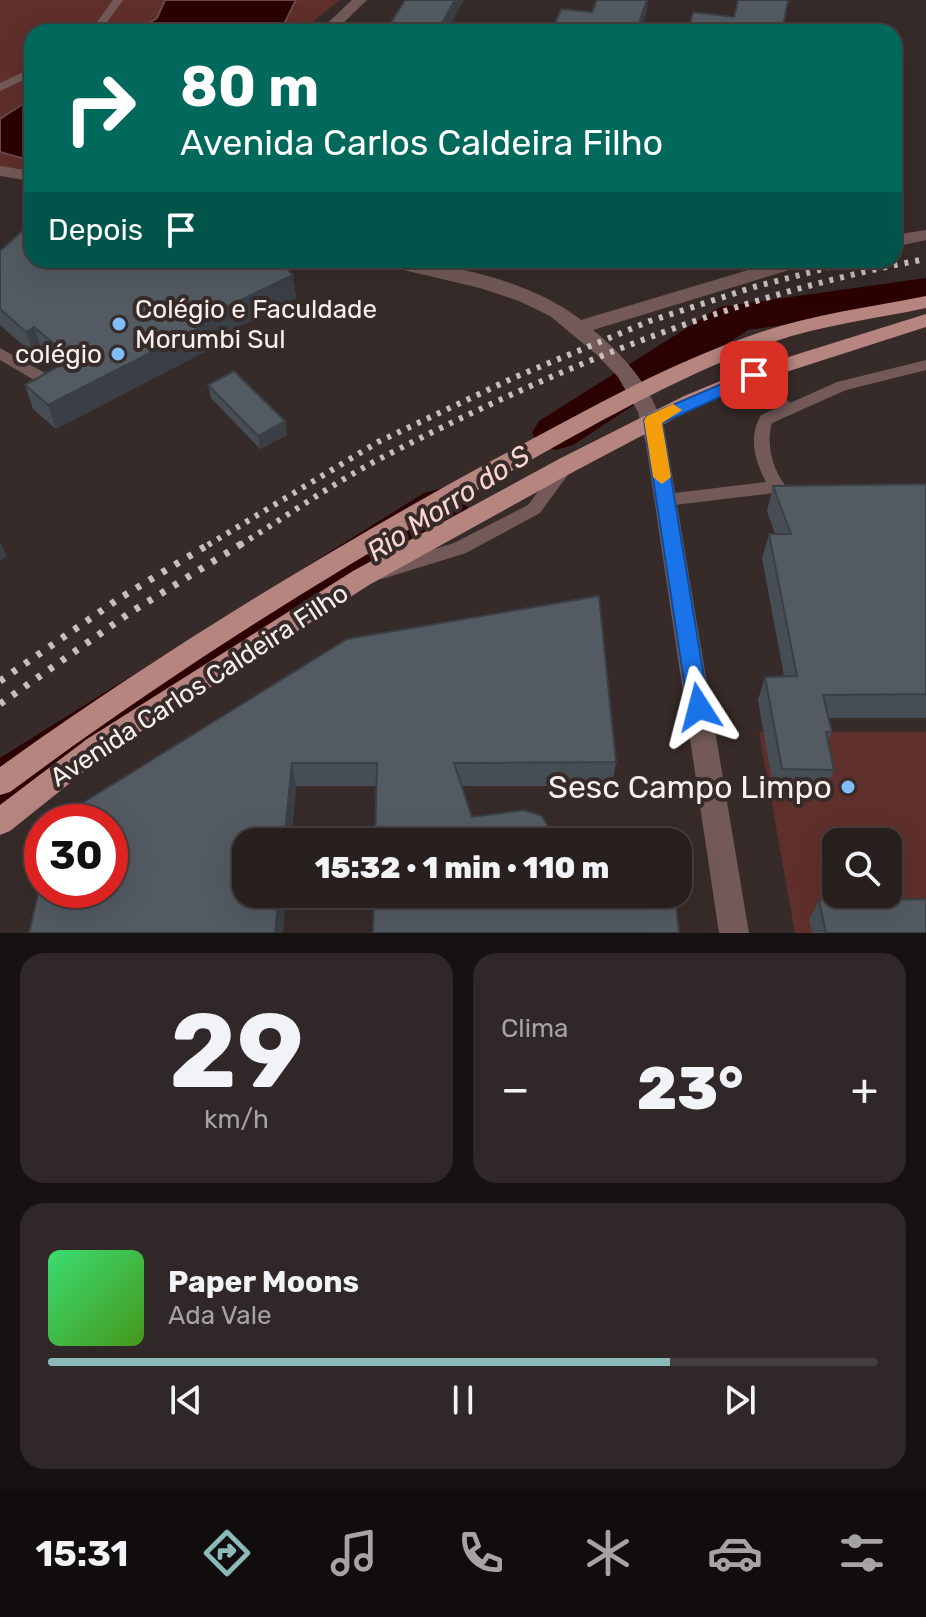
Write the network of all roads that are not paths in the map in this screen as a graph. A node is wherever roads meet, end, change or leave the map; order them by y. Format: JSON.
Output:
{"nodes":[{"id":1,"x":118,"y":0,"type":"edge"},
{"id":2,"x":360,"y":0,"type":"edge"},
{"id":3,"x":101,"y":24,"type":"edge"},
{"id":4,"x":334,"y":24,"type":"edge"},
{"id":5,"x":24,"y":75,"type":"edge"},
{"id":6,"x":0,"y":88,"type":"edge"},
{"id":7,"x":0,"y":171,"type":"edge"},
{"id":8,"x":24,"y":175,"type":"edge"},
{"id":9,"x":926,"y":235,"type":"edge"},
{"id":10,"x":902,"y":240,"type":"edge"},
{"id":11,"x":418,"y":268,"type":"edge"},
{"id":12,"x":776,"y":268,"type":"edge"},
{"id":13,"x":926,"y":302,"type":"edge"},
{"id":14,"x":926,"y":320,"type":"edge"},
{"id":15,"x":577,"y":328,"type":"junction"},
{"id":16,"x":0,"y":353,"type":"edge"},
{"id":17,"x":926,"y":365,"type":"edge"},
{"id":18,"x":754,"y":375,"type":"junction"},
{"id":19,"x":51,"y":383,"type":"edge"},
{"id":20,"x":641,"y":391,"type":"junction"},
{"id":21,"x":786,"y":408,"type":"junction"},
{"id":22,"x":653,"y":420,"type":"junction"},
{"id":23,"x":776,"y":487,"type":"junction"},
{"id":24,"x":815,"y":492,"type":"edge"},
{"id":25,"x":666,"y":500,"type":"junction"},
{"id":26,"x":0,"y":783,"type":"edge"},
{"id":27,"x":0,"y":822,"type":"edge"},
{"id":28,"x":734,"y":933,"type":"edge"}],
"edges":[{"from":1,"to":3,"type":"lane"},
{"from":2,"to":4,"type":"street"},
{"from":5,"to":6,"type":"lane"},
{"from":7,"to":8,"type":"street"},
{"from":9,"to":10,"type":"street"},
{"from":11,"to":15,"type":"street"},
{"from":12,"to":15,"type":"street"},
{"from":13,"to":20,"type":"main road","name":"Avenida Carlos Caldeira Filho"},
{"from":14,"to":18,"type":"main road","name":"Avenida Carlos Caldeira Filho"},
{"from":15,"to":20,"type":"street"},
{"from":16,"to":19,"type":"lane"},
{"from":17,"to":21,"type":"lane"},
{"from":18,"to":21,"type":"lane"},
{"from":18,"to":22,"type":"main road","name":"Avenida Carlos Caldeira Filho"},
{"from":20,"to":22,"type":"street"},
{"from":20,"to":26,"type":"main road","name":"Avenida Carlos Caldeira Filho"},
{"from":21,"to":23,"type":"lane"},
{"from":22,"to":25,"type":"street"},
{"from":22,"to":27,"type":"main road","name":"Avenida Carlos Caldeira Filho"},
{"from":23,"to":24,"type":"lane"},
{"from":23,"to":25,"type":"lane"},
{"from":25,"to":28,"type":"street"}]}
